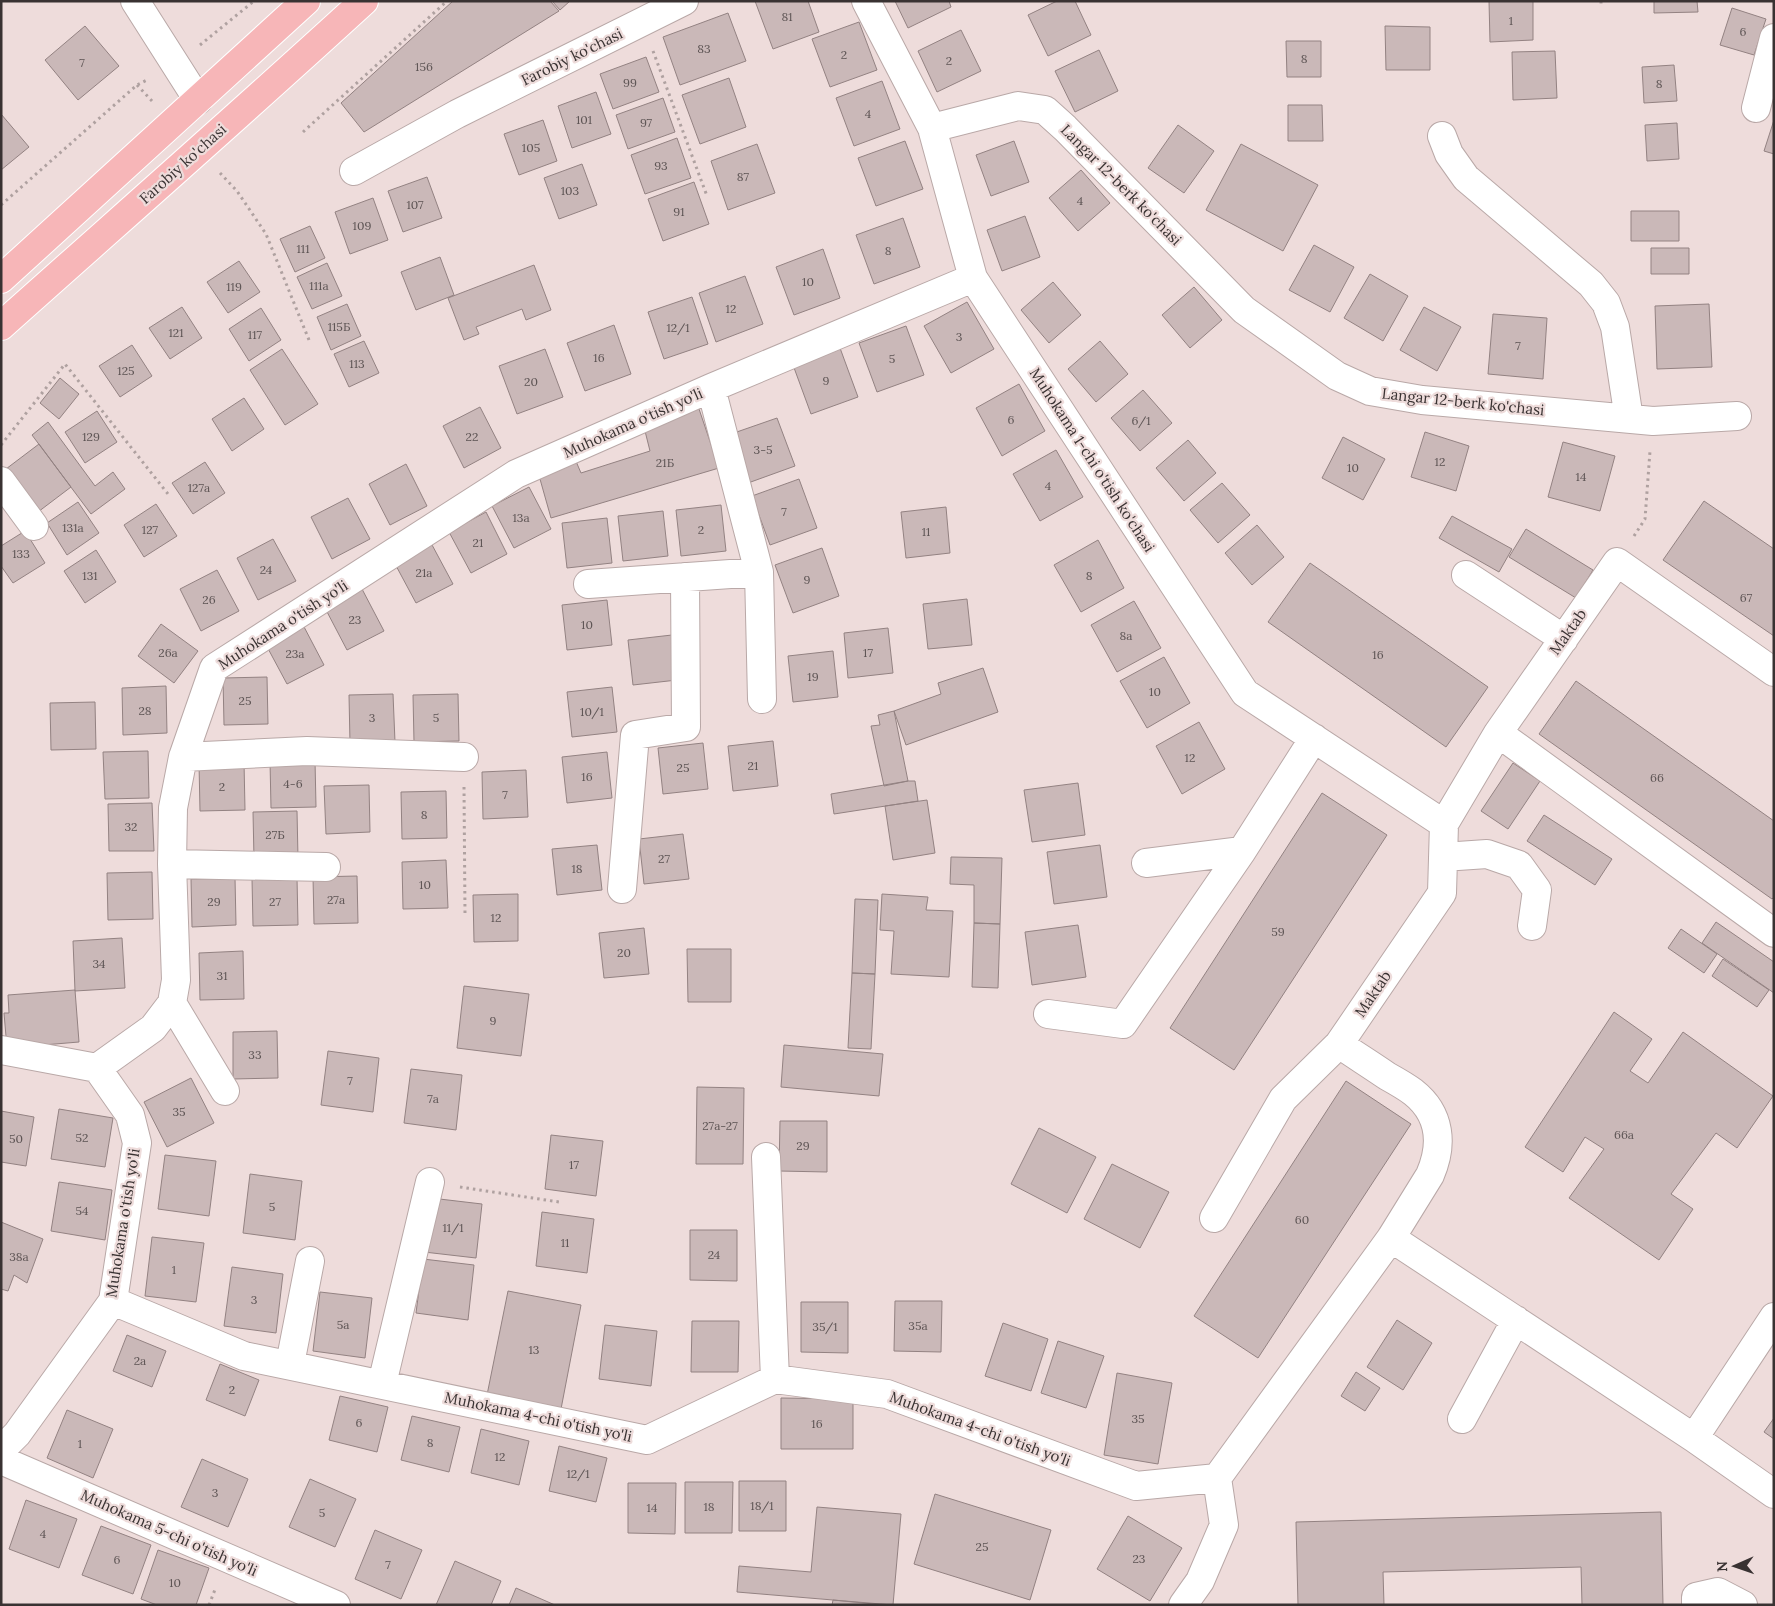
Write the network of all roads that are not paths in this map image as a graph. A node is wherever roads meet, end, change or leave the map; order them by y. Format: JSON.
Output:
{"nodes":[{"id":1,"x":135,"y":1,"type":"edge"},
{"id":2,"x":306,"y":1,"type":"edge"},
{"id":3,"x":364,"y":1,"type":"edge"},
{"id":4,"x":684,"y":1,"type":"edge"},
{"id":5,"x":866,"y":1,"type":"edge"},
{"id":6,"x":1774,"y":38,"type":"edge"},
{"id":7,"x":198,"y":100,"type":"junction"},
{"id":8,"x":1756,"y":108,"type":"dead end"},
{"id":9,"x":932,"y":128,"type":"junction"},
{"id":10,"x":1442,"y":136,"type":"dead end"},
{"id":11,"x":354,"y":171,"type":"dead end"},
{"id":12,"x":973,"y":278,"type":"junction"},
{"id":13,"x":1,"y":279,"type":"edge"},
{"id":14,"x":1,"y":326,"type":"edge"},
{"id":15,"x":711,"y":388,"type":"junction"},
{"id":16,"x":1737,"y":416,"type":"dead end"},
{"id":17,"x":1641,"y":420,"type":"junction"},
{"id":18,"x":1,"y":481,"type":"edge"},
{"id":19,"x":34,"y":526,"type":"dead end"},
{"id":20,"x":759,"y":572,"type":"junction"},
{"id":21,"x":1466,"y":575,"type":"dead end"},
{"id":22,"x":685,"y":577,"type":"junction"},
{"id":23,"x":588,"y":584,"type":"dead end"},
{"id":24,"x":1564,"y":639,"type":"junction"},
{"id":25,"x":1774,"y":672,"type":"edge"},
{"id":26,"x":762,"y":699,"type":"dead end"},
{"id":27,"x":1498,"y":733,"type":"junction"},
{"id":28,"x":1314,"y":738,"type":"junction"},
{"id":29,"x":183,"y":757,"type":"junction"},
{"id":30,"x":464,"y":757,"type":"road end"},
{"id":31,"x":1444,"y":824,"type":"junction"},
{"id":32,"x":1242,"y":852,"type":"junction"},
{"id":33,"x":1442,"y":857,"type":"junction"},
{"id":34,"x":1146,"y":862,"type":"dead end"},
{"id":35,"x":172,"y":864,"type":"junction"},
{"id":36,"x":326,"y":867,"type":"dead end"},
{"id":37,"x":622,"y":889,"type":"dead end"},
{"id":38,"x":1532,"y":926,"type":"dead end"},
{"id":39,"x":1774,"y":932,"type":"edge"},
{"id":40,"x":172,"y":1003,"type":"junction"},
{"id":41,"x":1048,"y":1014,"type":"dead end"},
{"id":42,"x":1339,"y":1044,"type":"junction"},
{"id":43,"x":1,"y":1050,"type":"edge"},
{"id":44,"x":97,"y":1068,"type":"junction"},
{"id":45,"x":225,"y":1091,"type":"dead end"},
{"id":46,"x":766,"y":1157,"type":"dead end"},
{"id":47,"x":430,"y":1182,"type":"road end"},
{"id":48,"x":1214,"y":1218,"type":"dead end"},
{"id":49,"x":1391,"y":1238,"type":"junction"},
{"id":50,"x":310,"y":1261,"type":"dead end"},
{"id":51,"x":113,"y":1301,"type":"junction"},
{"id":52,"x":1774,"y":1317,"type":"edge"},
{"id":53,"x":1516,"y":1320,"type":"junction"},
{"id":54,"x":290,"y":1364,"type":"junction"},
{"id":55,"x":775,"y":1379,"type":"junction"},
{"id":56,"x":382,"y":1384,"type":"junction"},
{"id":57,"x":1462,"y":1419,"type":"dead end"},
{"id":58,"x":1694,"y":1438,"type":"junction"},
{"id":59,"x":1,"y":1450,"type":"edge"},
{"id":60,"x":1,"y":1460,"type":"edge"},
{"id":61,"x":1217,"y":1478,"type":"junction"},
{"id":62,"x":1774,"y":1494,"type":"edge"},
{"id":63,"x":336,"y":1605,"type":"edge"},
{"id":64,"x":1183,"y":1605,"type":"edge"},
{"id":65,"x":1696,"y":1605,"type":"edge"},
{"id":66,"x":1743,"y":1605,"type":"edge"}],
"edges":[{"from":1,"to":7,"type":"street"},
{"from":2,"to":7,"type":"main road"},
{"from":3,"to":14,"type":"main road","name":"Farobiy ko'chasi"},
{"from":4,"to":11,"type":"street","name":"Farobiy ko'chasi"},
{"from":5,"to":9,"type":"street","name":"Muhokama 1-chi o'tish ko'chasi"},
{"from":6,"to":8,"type":"street"},
{"from":7,"to":13,"type":"main road"},
{"from":9,"to":12,"type":"street","name":"Muhokama 1-chi o'tish ko'chasi"},
{"from":9,"to":17,"type":"street","name":"Langar 12-berk ko'chasi"},
{"from":10,"to":17,"type":"street"},
{"from":12,"to":15,"type":"street","name":"Muhokama o'tish yo'li"},
{"from":12,"to":28,"type":"street","name":"Muhokama 1-chi o'tish ko'chasi"},
{"from":15,"to":20,"type":"street"},
{"from":15,"to":29,"type":"street","name":"Muhokama o'tish yo'li"},
{"from":16,"to":17,"type":"street","name":"Langar 12-berk ko'chasi"},
{"from":18,"to":19,"type":"street"},
{"from":20,"to":22,"type":"street"},
{"from":20,"to":26,"type":"street"},
{"from":21,"to":24,"type":"street"},
{"from":22,"to":23,"type":"street"},
{"from":22,"to":37,"type":"street"},
{"from":24,"to":25,"type":"street","name":"Maktab"},
{"from":24,"to":27,"type":"street","name":"Maktab"},
{"from":27,"to":31,"type":"street","name":"Maktab"},
{"from":27,"to":39,"type":"street"},
{"from":28,"to":31,"type":"street","name":"Muhokama 1-chi o'tish ko'chasi"},
{"from":28,"to":32,"type":"street"},
{"from":29,"to":30,"type":"street"},
{"from":29,"to":35,"type":"street","name":"Muhokama o'tish yo'li"},
{"from":31,"to":33,"type":"street","name":"Maktab"},
{"from":32,"to":34,"type":"street"},
{"from":32,"to":41,"type":"street"},
{"from":33,"to":38,"type":"street"},
{"from":33,"to":42,"type":"street","name":"Maktab"},
{"from":35,"to":36,"type":"street"},
{"from":35,"to":40,"type":"street","name":"Muhokama o'tish yo'li"},
{"from":40,"to":44,"type":"street","name":"Muhokama o'tish yo'li"},
{"from":40,"to":45,"type":"street"},
{"from":42,"to":48,"type":"street","name":"Maktab"},
{"from":42,"to":49,"type":"street"},
{"from":43,"to":44,"type":"street"},
{"from":44,"to":51,"type":"street","name":"Muhokama o'tish yo'li"},
{"from":46,"to":55,"type":"street"},
{"from":47,"to":56,"type":"street"},
{"from":49,"to":53,"type":"street"},
{"from":49,"to":61,"type":"street"},
{"from":50,"to":54,"type":"street"},
{"from":51,"to":54,"type":"street","name":"Muhokama 4-chi o'tish yo'li"},
{"from":51,"to":59,"type":"street","name":"Muhokama o'tish yo'li"},
{"from":52,"to":58,"type":"street"},
{"from":53,"to":57,"type":"street"},
{"from":53,"to":58,"type":"street"},
{"from":54,"to":56,"type":"street","name":"Muhokama 4-chi o'tish yo'li"},
{"from":55,"to":56,"type":"street","name":"Muhokama 4-chi o'tish yo'li"},
{"from":55,"to":61,"type":"street","name":"Muhokama 4-chi o'tish yo'li"},
{"from":58,"to":62,"type":"street"},
{"from":60,"to":63,"type":"street","name":"Muhokama 5-chi o'tish yo'li"},
{"from":61,"to":64,"type":"street"},
{"from":65,"to":66,"type":"street"}]}
